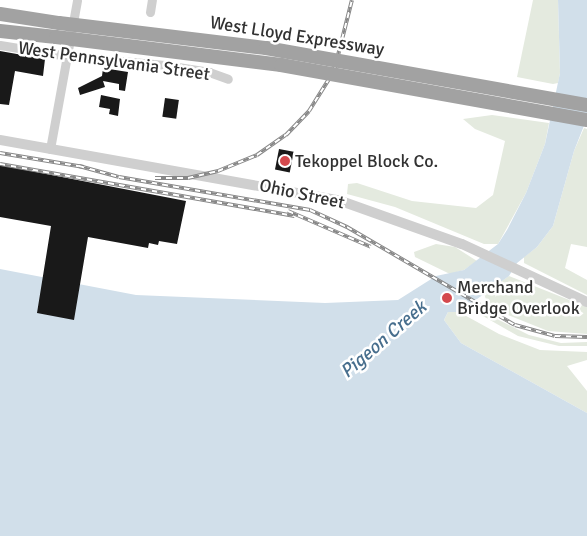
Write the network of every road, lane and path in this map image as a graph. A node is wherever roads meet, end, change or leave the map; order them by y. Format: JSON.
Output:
{"nodes":[{"id":1,"x":77,"y":0,"type":"edge"},
{"id":2,"x":152,"y":0,"type":"edge"},
{"id":3,"x":150,"y":12,"type":"dead end"},
{"id":4,"x":0,"y":14,"type":"edge"},
{"id":5,"x":0,"y":31,"type":"edge"},
{"id":6,"x":0,"y":45,"type":"edge"},
{"id":7,"x":68,"y":56,"type":"junction"},
{"id":8,"x":228,"y":79,"type":"dead end"},
{"id":9,"x":587,"y":106,"type":"edge"},
{"id":10,"x":587,"y":120,"type":"edge"},
{"id":11,"x":0,"y":140,"type":"edge"},
{"id":12,"x":50,"y":149,"type":"junction"},
{"id":13,"x":587,"y":302,"type":"edge"}],
"edges":[{"from":1,"to":7,"type":"street"},
{"from":2,"to":3,"type":"street"},
{"from":4,"to":9,"type":"highway","name":"West Lloyd Expressway","bridge":true},
{"from":5,"to":10,"type":"highway","name":"West Lloyd Expressway","bridge":true},
{"from":6,"to":7,"type":"street","name":"West Pennsylvania Street"},
{"from":7,"to":8,"type":"street","name":"West Pennsylvania Street"},
{"from":7,"to":12,"type":"street"},
{"from":11,"to":12,"type":"street","name":"Ohio Street"},
{"from":12,"to":13,"type":"street","name":"Ohio Street"}]}
